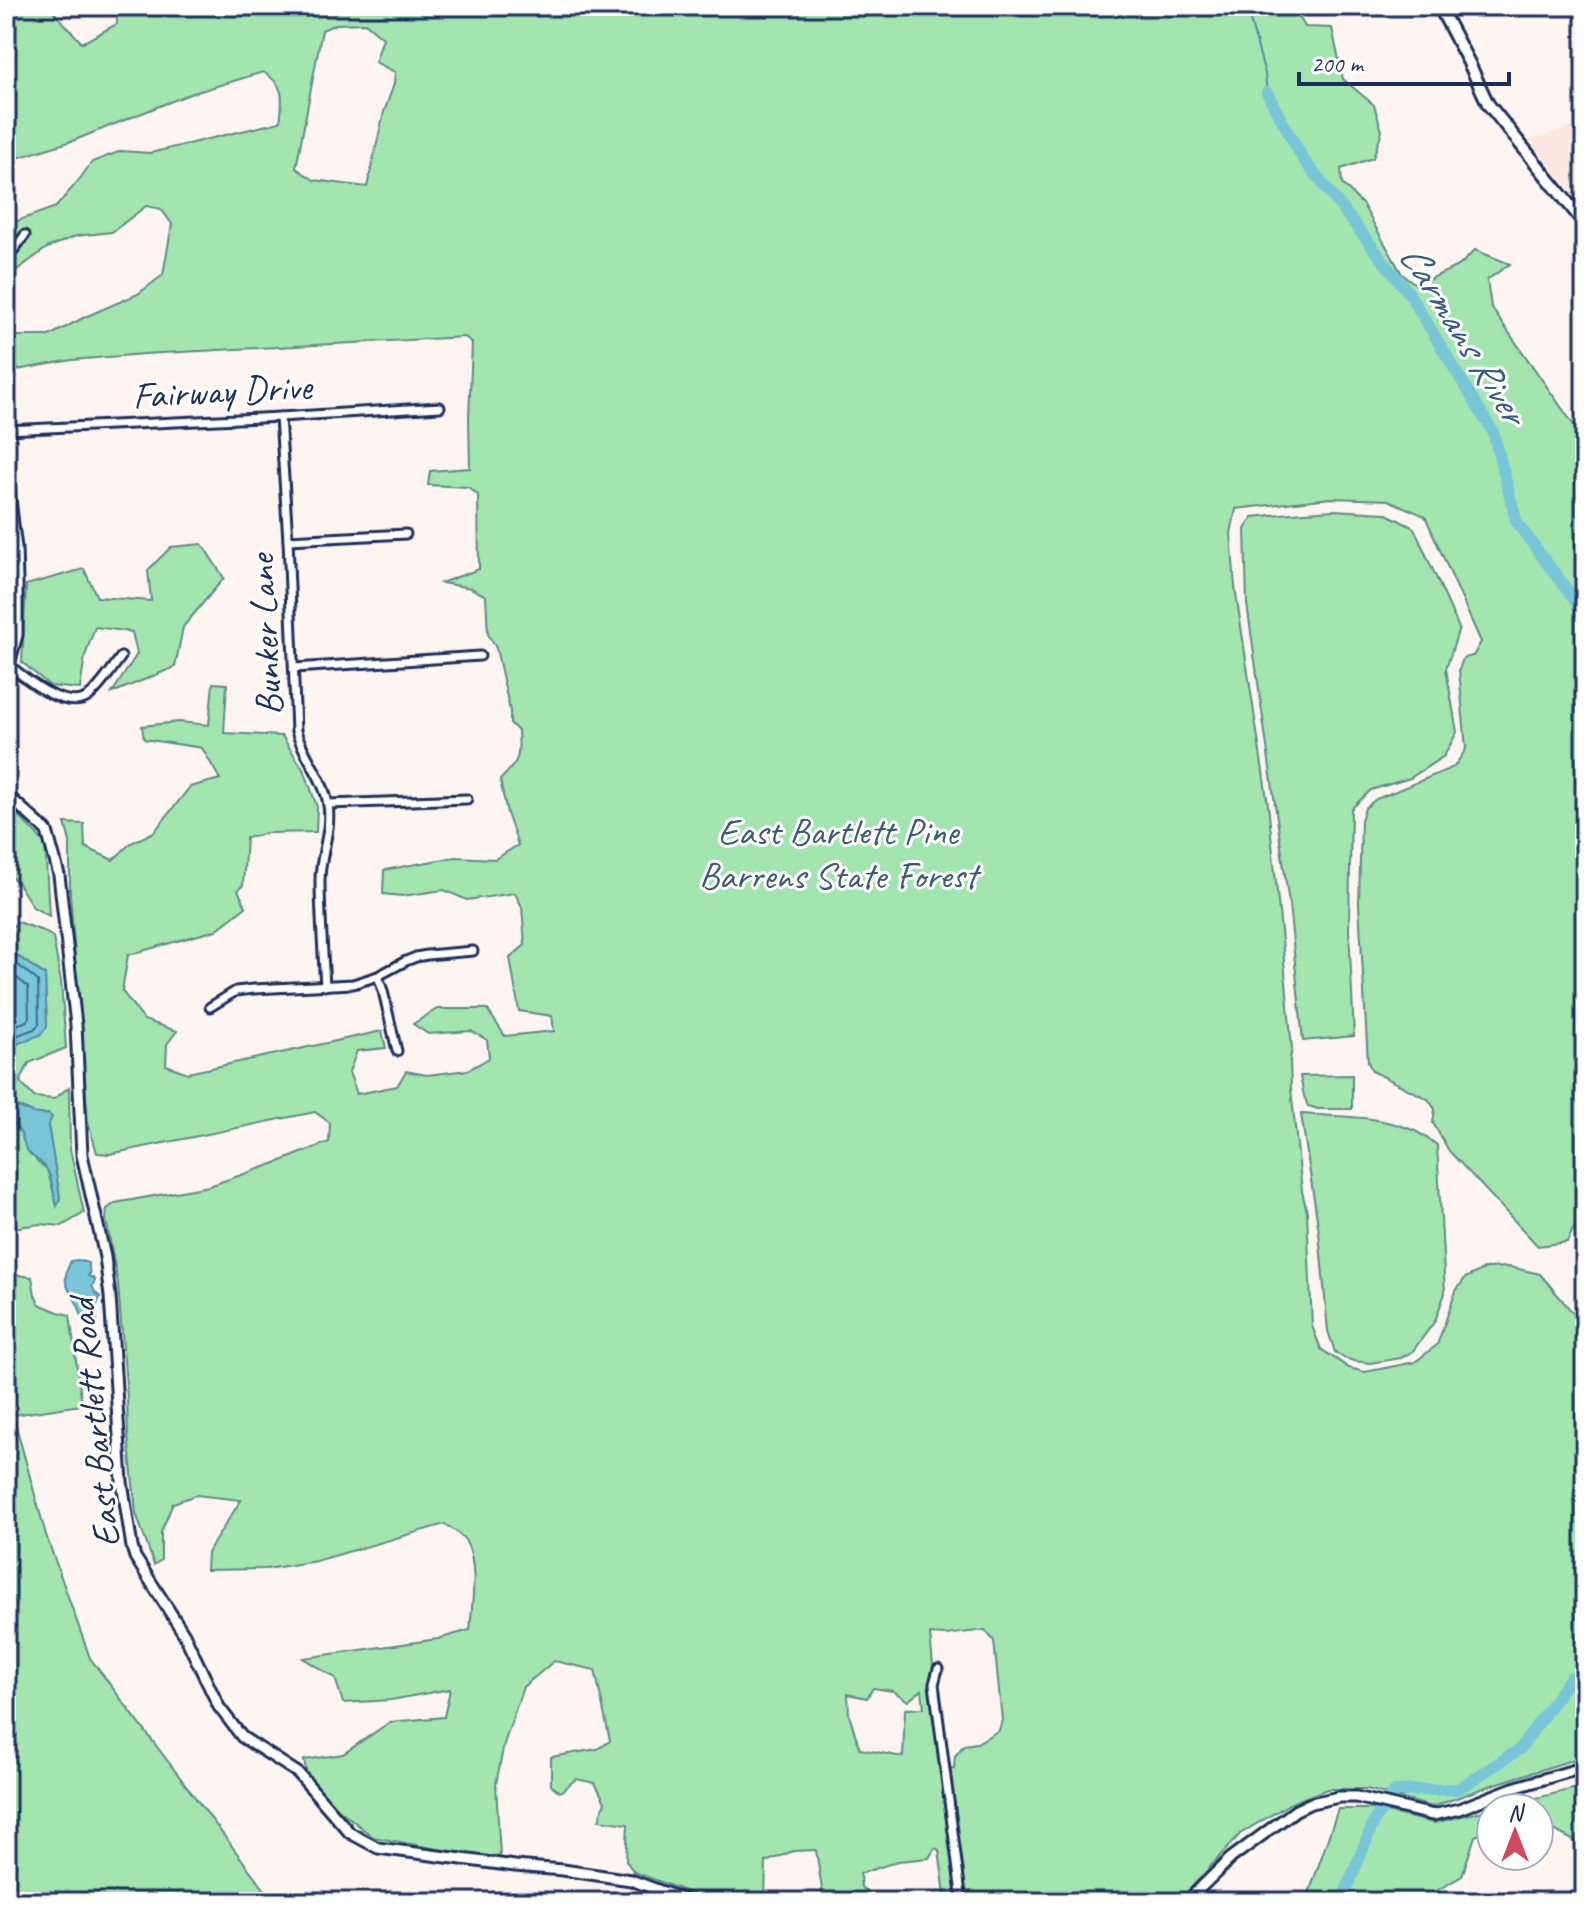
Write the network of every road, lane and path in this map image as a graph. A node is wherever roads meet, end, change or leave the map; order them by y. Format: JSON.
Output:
{"nodes":[{"id":1,"x":1454,"y":6,"type":"edge"},
{"id":2,"x":1440,"y":9,"type":"edge"},
{"id":3,"x":1585,"y":224,"type":"edge"},
{"id":4,"x":25,"y":235,"type":"dead end"},
{"id":5,"x":6,"y":260,"type":"edge"},
{"id":6,"x":440,"y":407,"type":"dead end"},
{"id":7,"x":280,"y":417,"type":"junction"},
{"id":8,"x":6,"y":430,"type":"edge"},
{"id":9,"x":6,"y":468,"type":"edge"},
{"id":10,"x":406,"y":534,"type":"dead end"},
{"id":11,"x":288,"y":540,"type":"junction"},
{"id":12,"x":480,"y":656,"type":"dead end"},
{"id":13,"x":121,"y":657,"type":"dead end"},
{"id":14,"x":294,"y":668,"type":"junction"},
{"id":15,"x":7,"y":670,"type":"edge"},
{"id":16,"x":6,"y":794,"type":"edge"},
{"id":17,"x":467,"y":799,"type":"dead end"},
{"id":18,"x":328,"y":804,"type":"junction"},
{"id":19,"x":473,"y":951,"type":"dead end"},
{"id":20,"x":378,"y":976,"type":"junction"},
{"id":21,"x":325,"y":986,"type":"junction"},
{"id":22,"x":210,"y":1007,"type":"dead end"},
{"id":23,"x":397,"y":1051,"type":"dead end"},
{"id":24,"x":938,"y":1669,"type":"dead end"},
{"id":25,"x":1585,"y":1767,"type":"edge"},
{"id":26,"x":690,"y":1902,"type":"edge"},
{"id":27,"x":962,"y":1902,"type":"edge"},
{"id":28,"x":1186,"y":1902,"type":"edge"}],
"edges":[{"from":1,"to":2,"type":"street"},
{"from":2,"to":3,"type":"main road"},
{"from":4,"to":5,"type":"street"},
{"from":6,"to":7,"type":"street","name":"Fairway Drive"},
{"from":7,"to":8,"type":"street","name":"Fairway Drive"},
{"from":7,"to":11,"type":"street","name":"Bunker Lane"},
{"from":9,"to":15,"type":"street"},
{"from":10,"to":11,"type":"street"},
{"from":11,"to":14,"type":"street","name":"Bunker Lane"},
{"from":12,"to":14,"type":"street"},
{"from":13,"to":15,"type":"street"},
{"from":14,"to":18,"type":"street","name":"Bunker Lane"},
{"from":16,"to":26,"type":"street","name":"East Bartlett Road"},
{"from":17,"to":18,"type":"street"},
{"from":18,"to":21,"type":"street","name":"Bunker Lane"},
{"from":19,"to":20,"type":"street"},
{"from":20,"to":21,"type":"street"},
{"from":20,"to":23,"type":"street"},
{"from":21,"to":22,"type":"street"},
{"from":24,"to":27,"type":"street"},
{"from":25,"to":28,"type":"street"}]}
